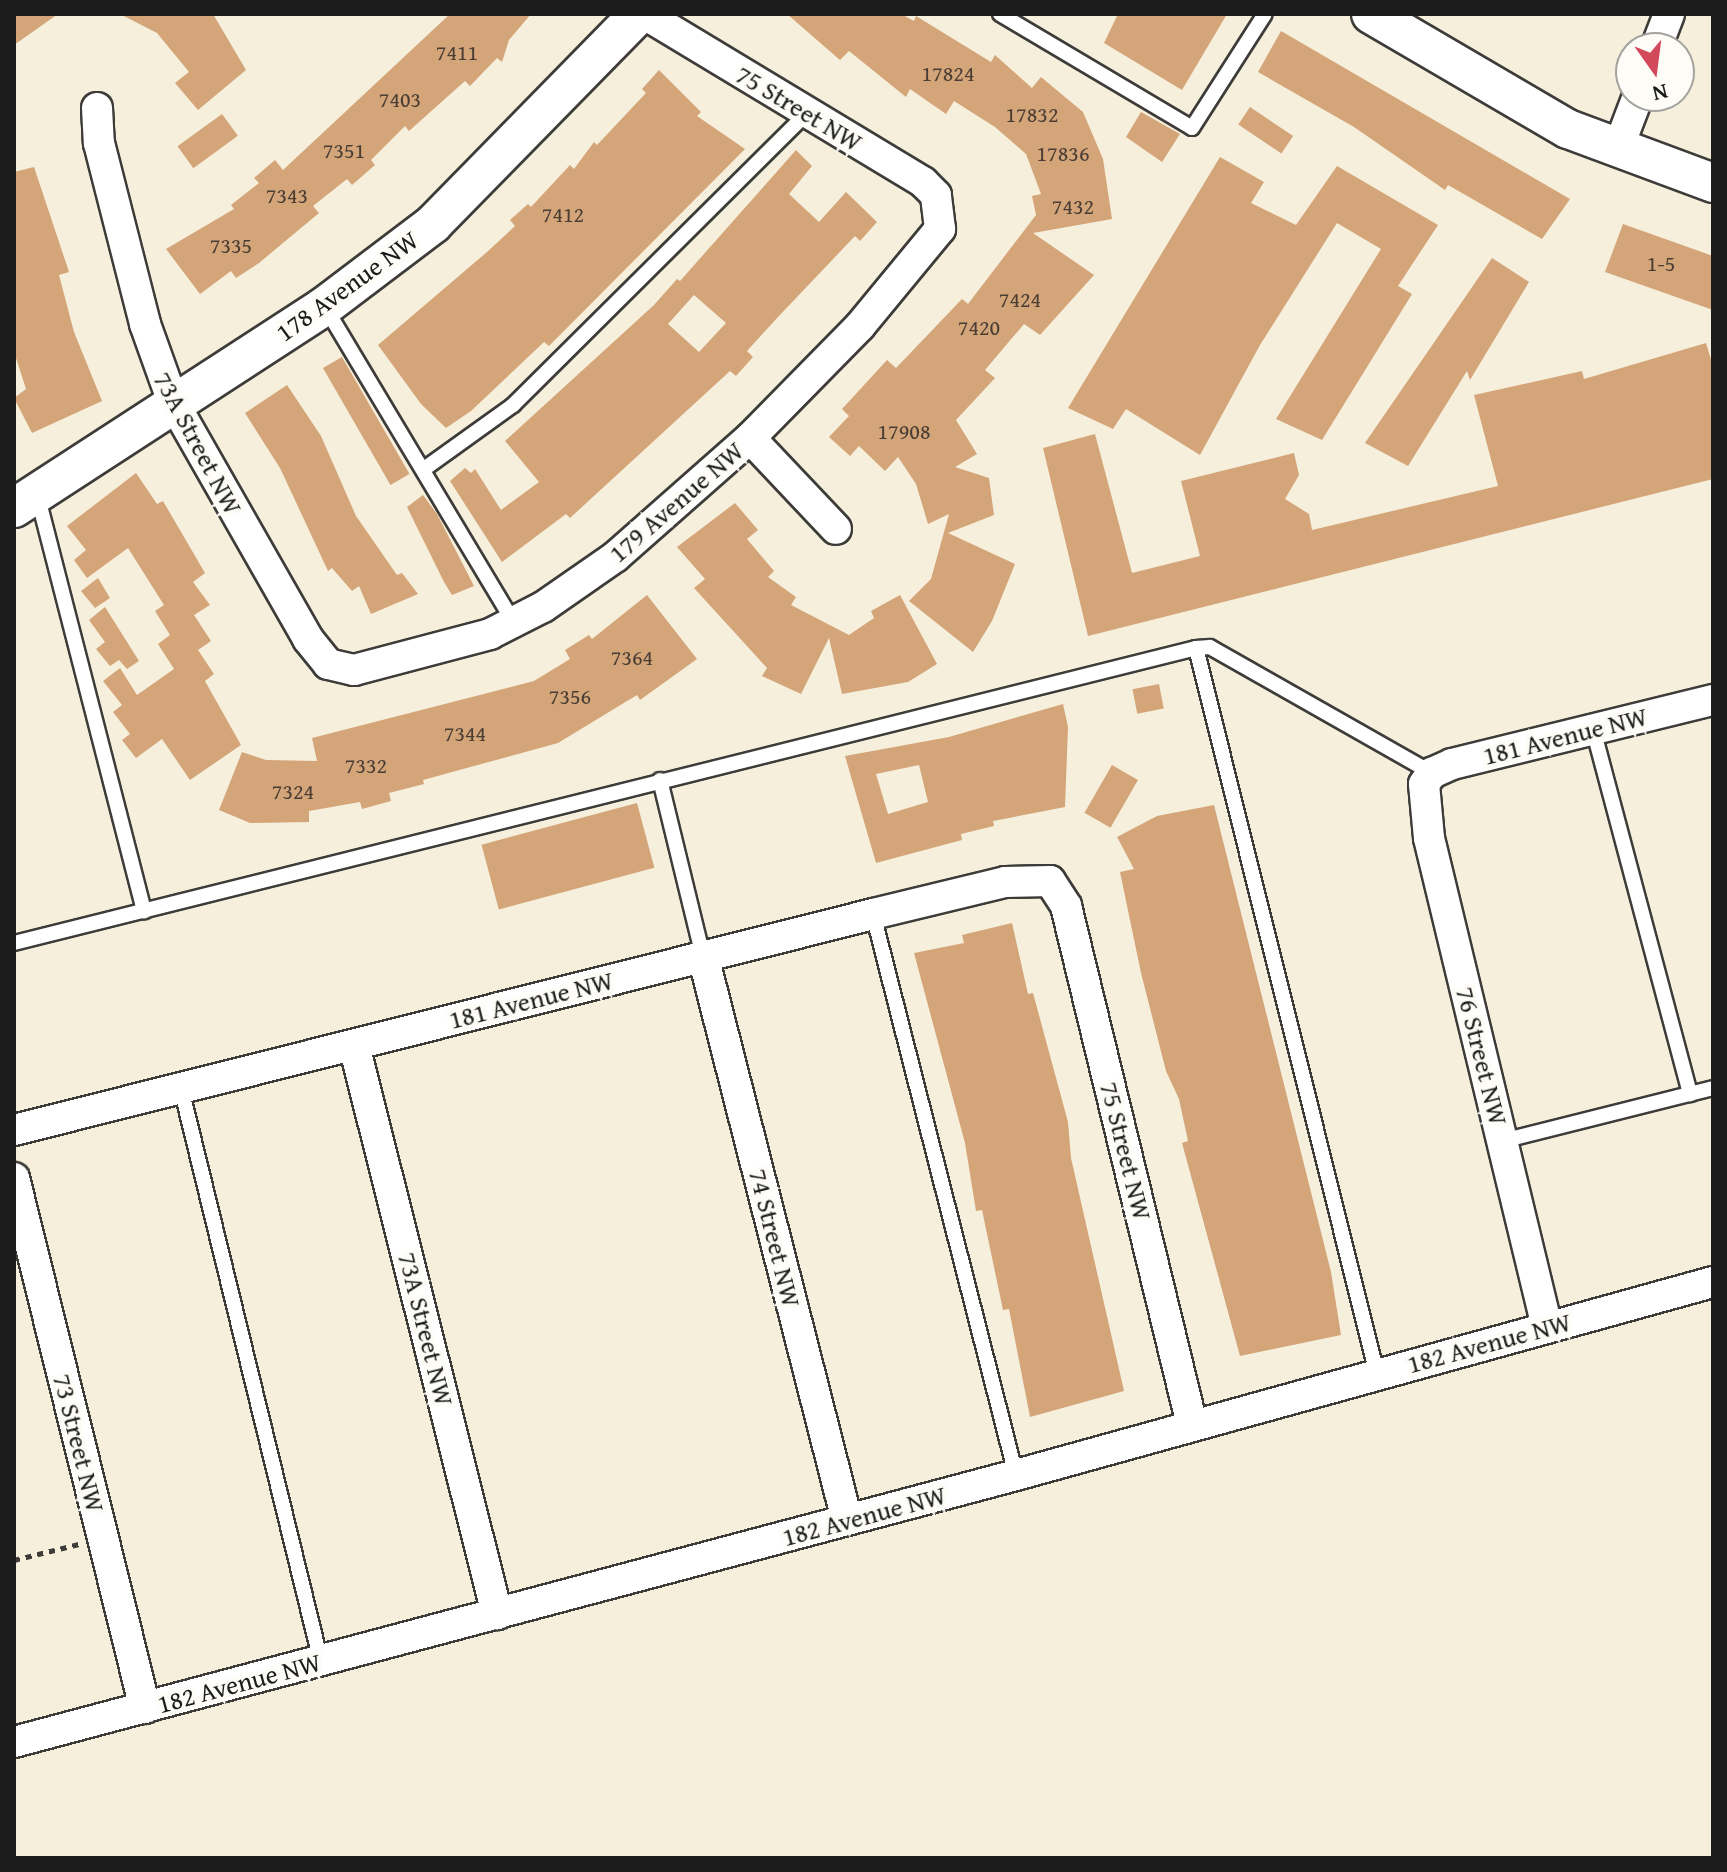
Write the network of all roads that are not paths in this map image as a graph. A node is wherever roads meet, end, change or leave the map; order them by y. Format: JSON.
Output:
{"nodes":[{"id":1,"x":642,"y":14,"type":"edge"},
{"id":2,"x":1000,"y":14,"type":"edge"},
{"id":3,"x":1265,"y":14,"type":"edge"},
{"id":4,"x":1371,"y":14,"type":"edge"},
{"id":5,"x":97,"y":108,"type":"dead end"},
{"id":6,"x":1632,"y":112,"type":"edge"},
{"id":7,"x":807,"y":113,"type":"junction"},
{"id":8,"x":1617,"y":151,"type":"junction"},
{"id":9,"x":1713,"y":183,"type":"edge"},
{"id":10,"x":941,"y":212,"type":"joint"},
{"id":11,"x":325,"y":306,"type":"junction"},
{"id":12,"x":173,"y":402,"type":"junction"},
{"id":13,"x":750,"y":438,"type":"junction"},
{"id":14,"x":424,"y":469,"type":"junction"},
{"id":15,"x":26,"y":501,"type":"edge"},
{"id":16,"x":836,"y":529,"type":"dead end"},
{"id":17,"x":514,"y":623,"type":"junction"},
{"id":18,"x":1196,"y":648,"type":"junction"},
{"id":19,"x":328,"y":664,"type":"joint"},
{"id":20,"x":1713,"y":700,"type":"edge"},
{"id":21,"x":1593,"y":729,"type":"junction"},
{"id":22,"x":1428,"y":778,"type":"junction"},
{"id":23,"x":660,"y":780,"type":"junction"},
{"id":24,"x":1050,"y":881,"type":"joint"},
{"id":25,"x":144,"y":911,"type":"junction"},
{"id":26,"x":873,"y":914,"type":"junction"},
{"id":27,"x":14,"y":943,"type":"edge"},
{"id":28,"x":703,"y":956,"type":"junction"},
{"id":29,"x":354,"y":1045,"type":"junction"},
{"id":30,"x":181,"y":1088,"type":"junction"},
{"id":31,"x":1713,"y":1088,"type":"edge"},
{"id":32,"x":1690,"y":1094,"type":"junction"},
{"id":33,"x":14,"y":1130,"type":"edge"},
{"id":34,"x":1502,"y":1141,"type":"junction"},
{"id":35,"x":14,"y":1178,"type":"edge"},
{"id":36,"x":1713,"y":1282,"type":"edge"},
{"id":37,"x":1547,"y":1327,"type":"junction"},
{"id":38,"x":1377,"y":1374,"type":"junction"},
{"id":39,"x":1192,"y":1425,"type":"junction"},
{"id":40,"x":1016,"y":1475,"type":"junction"},
{"id":41,"x":847,"y":1520,"type":"junction"},
{"id":42,"x":497,"y":1614,"type":"junction"},
{"id":43,"x":321,"y":1662,"type":"junction"},
{"id":44,"x":145,"y":1708,"type":"junction"},
{"id":45,"x":14,"y":1742,"type":"edge"}],
"edges":[{"from":1,"to":7,"type":"street","name":"75 Street NW"},
{"from":1,"to":11,"type":"street","name":"178 Avenue NW"},
{"from":2,"to":3,"type":"lane"},
{"from":4,"to":8,"type":"street"},
{"from":5,"to":12,"type":"street","name":"73A Street NW"},
{"from":6,"to":8,"type":"street"},
{"from":7,"to":10,"type":"street","name":"75 Street NW"},
{"from":7,"to":14,"type":"lane"},
{"from":8,"to":9,"type":"street"},
{"from":10,"to":13,"type":"street","name":"179 Avenue NW"},
{"from":11,"to":12,"type":"street","name":"178 Avenue NW"},
{"from":11,"to":14,"type":"lane"},
{"from":12,"to":15,"type":"street","name":"178 Avenue NW"},
{"from":12,"to":19,"type":"street","name":"73A Street NW"},
{"from":13,"to":16,"type":"street"},
{"from":13,"to":17,"type":"street","name":"179 Avenue NW"},
{"from":14,"to":17,"type":"lane"},
{"from":15,"to":25,"type":"lane"},
{"from":17,"to":19,"type":"street","name":"179 Avenue NW"},
{"from":18,"to":22,"type":"lane"},
{"from":18,"to":23,"type":"lane"},
{"from":18,"to":38,"type":"lane"},
{"from":20,"to":21,"type":"street","name":"181 Avenue NW"},
{"from":21,"to":22,"type":"street","name":"181 Avenue NW"},
{"from":21,"to":32,"type":"lane"},
{"from":22,"to":34,"type":"street","name":"76 Street NW"},
{"from":23,"to":25,"type":"lane"},
{"from":23,"to":28,"type":"lane"},
{"from":24,"to":26,"type":"street","name":"181 Avenue NW"},
{"from":24,"to":39,"type":"street","name":"75 Street NW"},
{"from":25,"to":27,"type":"lane"},
{"from":26,"to":28,"type":"street","name":"181 Avenue NW"},
{"from":26,"to":40,"type":"lane"},
{"from":28,"to":29,"type":"street","name":"181 Avenue NW"},
{"from":28,"to":41,"type":"street","name":"74 Street NW"},
{"from":29,"to":30,"type":"street","name":"181 Avenue NW"},
{"from":29,"to":42,"type":"street","name":"73A Street NW"},
{"from":30,"to":33,"type":"street","name":"181 Avenue NW"},
{"from":30,"to":43,"type":"lane"},
{"from":31,"to":32,"type":"lane"},
{"from":32,"to":34,"type":"lane"},
{"from":34,"to":37,"type":"street","name":"76 Street NW"},
{"from":35,"to":44,"type":"street","name":"73 Street NW"},
{"from":36,"to":37,"type":"street","name":"182 Avenue NW"},
{"from":37,"to":38,"type":"street","name":"182 Avenue NW"},
{"from":38,"to":39,"type":"street","name":"182 Avenue NW"},
{"from":39,"to":40,"type":"street","name":"182 Avenue NW"},
{"from":40,"to":41,"type":"street","name":"182 Avenue NW"},
{"from":41,"to":42,"type":"street","name":"182 Avenue NW"},
{"from":42,"to":43,"type":"street","name":"182 Avenue NW"},
{"from":43,"to":44,"type":"street","name":"182 Avenue NW"},
{"from":44,"to":45,"type":"street","name":"182 Avenue NW"}]}
